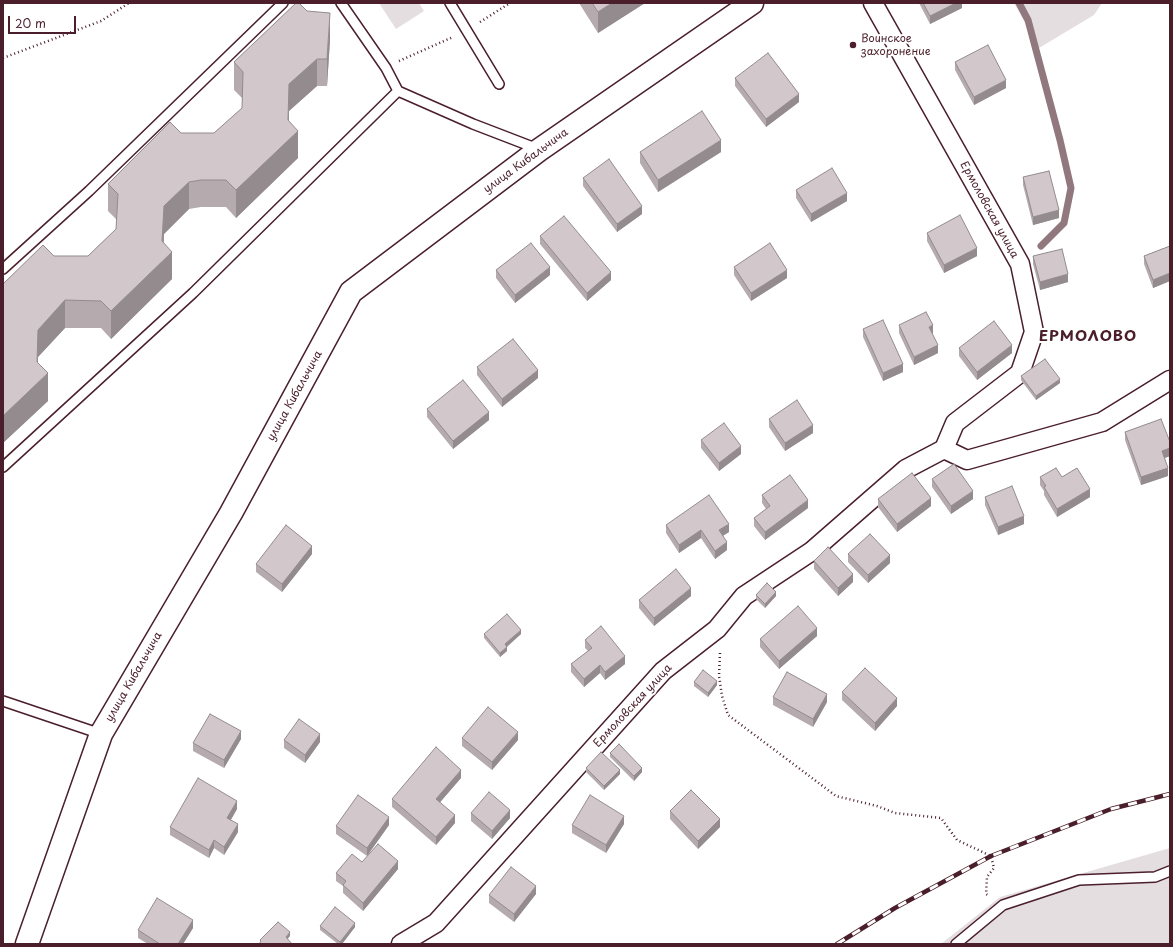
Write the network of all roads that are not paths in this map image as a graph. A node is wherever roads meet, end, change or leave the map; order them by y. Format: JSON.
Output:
{"nodes":[{"id":1,"x":283,"y":3,"type":"edge"},
{"id":2,"x":341,"y":3,"type":"edge"},
{"id":3,"x":450,"y":3,"type":"edge"},
{"id":4,"x":752,"y":3,"type":"edge"},
{"id":5,"x":873,"y":3,"type":"edge"},
{"id":6,"x":499,"y":84,"type":"dead end"},
{"id":7,"x":398,"y":91,"type":"junction"},
{"id":8,"x":539,"y":150,"type":"junction"},
{"id":9,"x":3,"y":269,"type":"edge"},
{"id":10,"x":1170,"y":380,"type":"edge"},
{"id":11,"x":944,"y":449,"type":"junction"},
{"id":12,"x":3,"y":467,"type":"edge"},
{"id":13,"x":3,"y":701,"type":"edge"},
{"id":14,"x":101,"y":734,"type":"junction"},
{"id":15,"x":1170,"y":871,"type":"edge"},
{"id":16,"x":27,"y":944,"type":"edge"},
{"id":17,"x":401,"y":944,"type":"edge"},
{"id":18,"x":956,"y":944,"type":"edge"}],
"edges":[{"from":1,"to":9,"type":"lane"},
{"from":2,"to":7,"type":"lane"},
{"from":3,"to":6,"type":"lane"},
{"from":4,"to":8,"type":"street","name":"улица Кибальчича"},
{"from":5,"to":11,"type":"street","name":"Ермоловская улица"},
{"from":7,"to":8,"type":"lane"},
{"from":7,"to":12,"type":"lane"},
{"from":8,"to":14,"type":"street","name":"улица Кибальчича"},
{"from":10,"to":11,"type":"street"},
{"from":11,"to":17,"type":"street","name":"Ермоловская улица"},
{"from":13,"to":14,"type":"lane"},
{"from":14,"to":16,"type":"street","name":"улица Кибальчича"},
{"from":15,"to":18,"type":"lane"}]}
